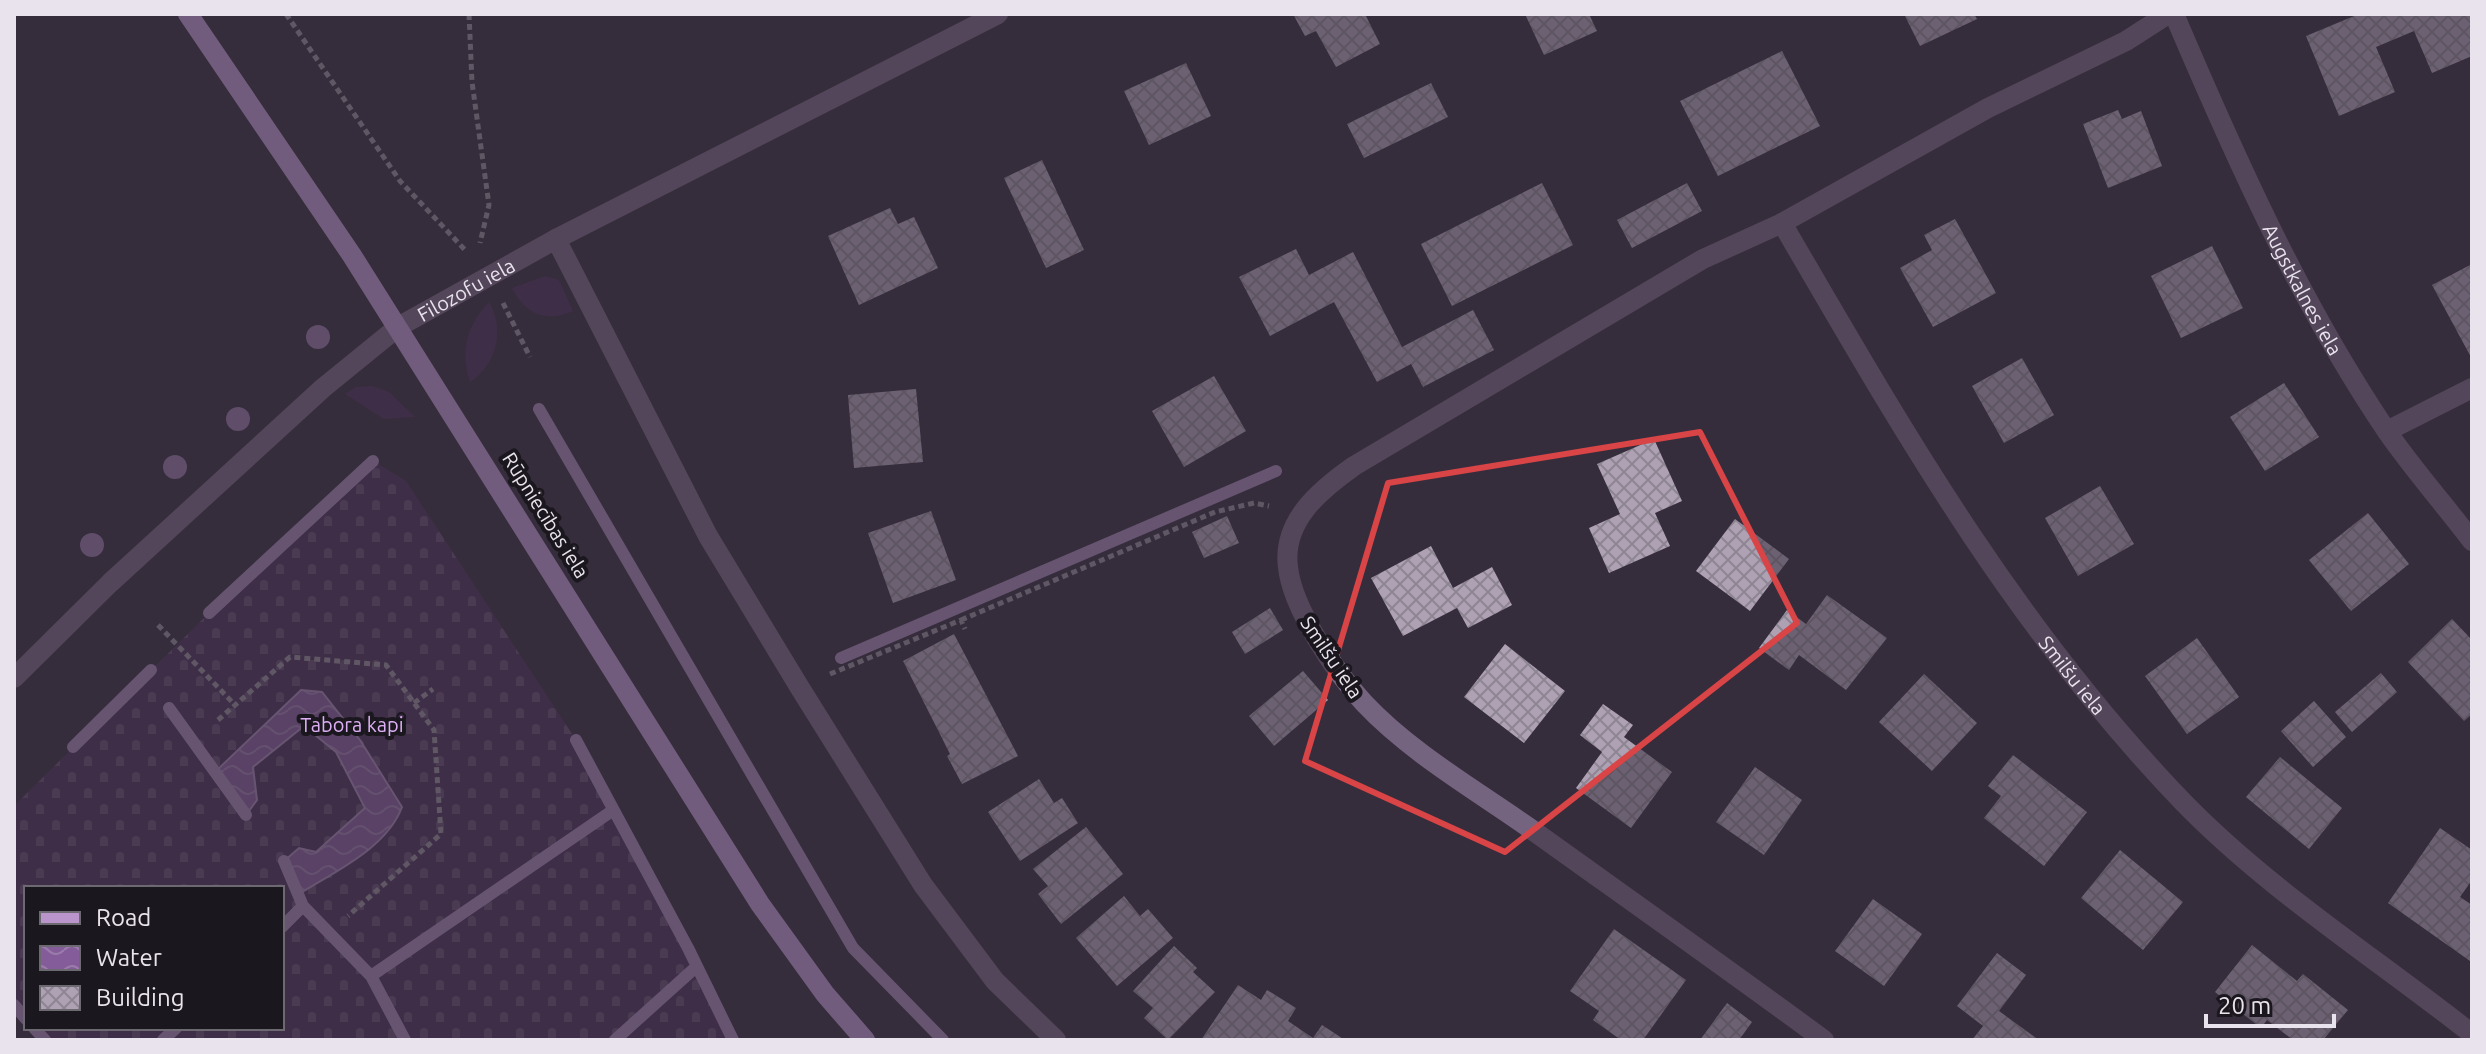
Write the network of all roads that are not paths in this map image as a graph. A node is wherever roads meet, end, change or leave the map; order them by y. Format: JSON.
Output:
{"nodes":[{"id":1,"x":188,"y":14,"type":"edge"},
{"id":2,"x":998,"y":14,"type":"edge"},
{"id":3,"x":2168,"y":14,"type":"edge"},
{"id":4,"x":2174,"y":14,"type":"edge"},
{"id":5,"x":1782,"y":223,"type":"junction"},
{"id":6,"x":556,"y":239,"type":"junction"},
{"id":7,"x":398,"y":327,"type":"junction"},
{"id":8,"x":2472,"y":388,"type":"edge"},
{"id":9,"x":2387,"y":431,"type":"junction"},
{"id":10,"x":2472,"y":541,"type":"edge"},
{"id":11,"x":14,"y":678,"type":"edge"},
{"id":12,"x":2472,"y":1034,"type":"edge"},
{"id":13,"x":865,"y":1040,"type":"edge"},
{"id":14,"x":1056,"y":1040,"type":"edge"},
{"id":15,"x":1824,"y":1040,"type":"edge"}],
"edges":[{"from":1,"to":7,"type":"main road","name":"Rūpniecības iela"},
{"from":2,"to":6,"type":"street","name":"Filozofu iela"},
{"from":3,"to":5,"type":"street","name":"Smilšu iela"},
{"from":4,"to":9,"type":"street","name":"Augstkalnes iela"},
{"from":5,"to":12,"type":"street","name":"Smilšu iela"},
{"from":5,"to":15,"type":"street","name":"Smilšu iela"},
{"from":6,"to":7,"type":"street","name":"Filozofu iela"},
{"from":6,"to":14,"type":"street"},
{"from":7,"to":11,"type":"street","name":"Filozofu iela"},
{"from":7,"to":13,"type":"main road","name":"Rūpniecības iela"},
{"from":8,"to":9,"type":"street"},
{"from":9,"to":10,"type":"street","name":"Augstkalnes iela"}]}
